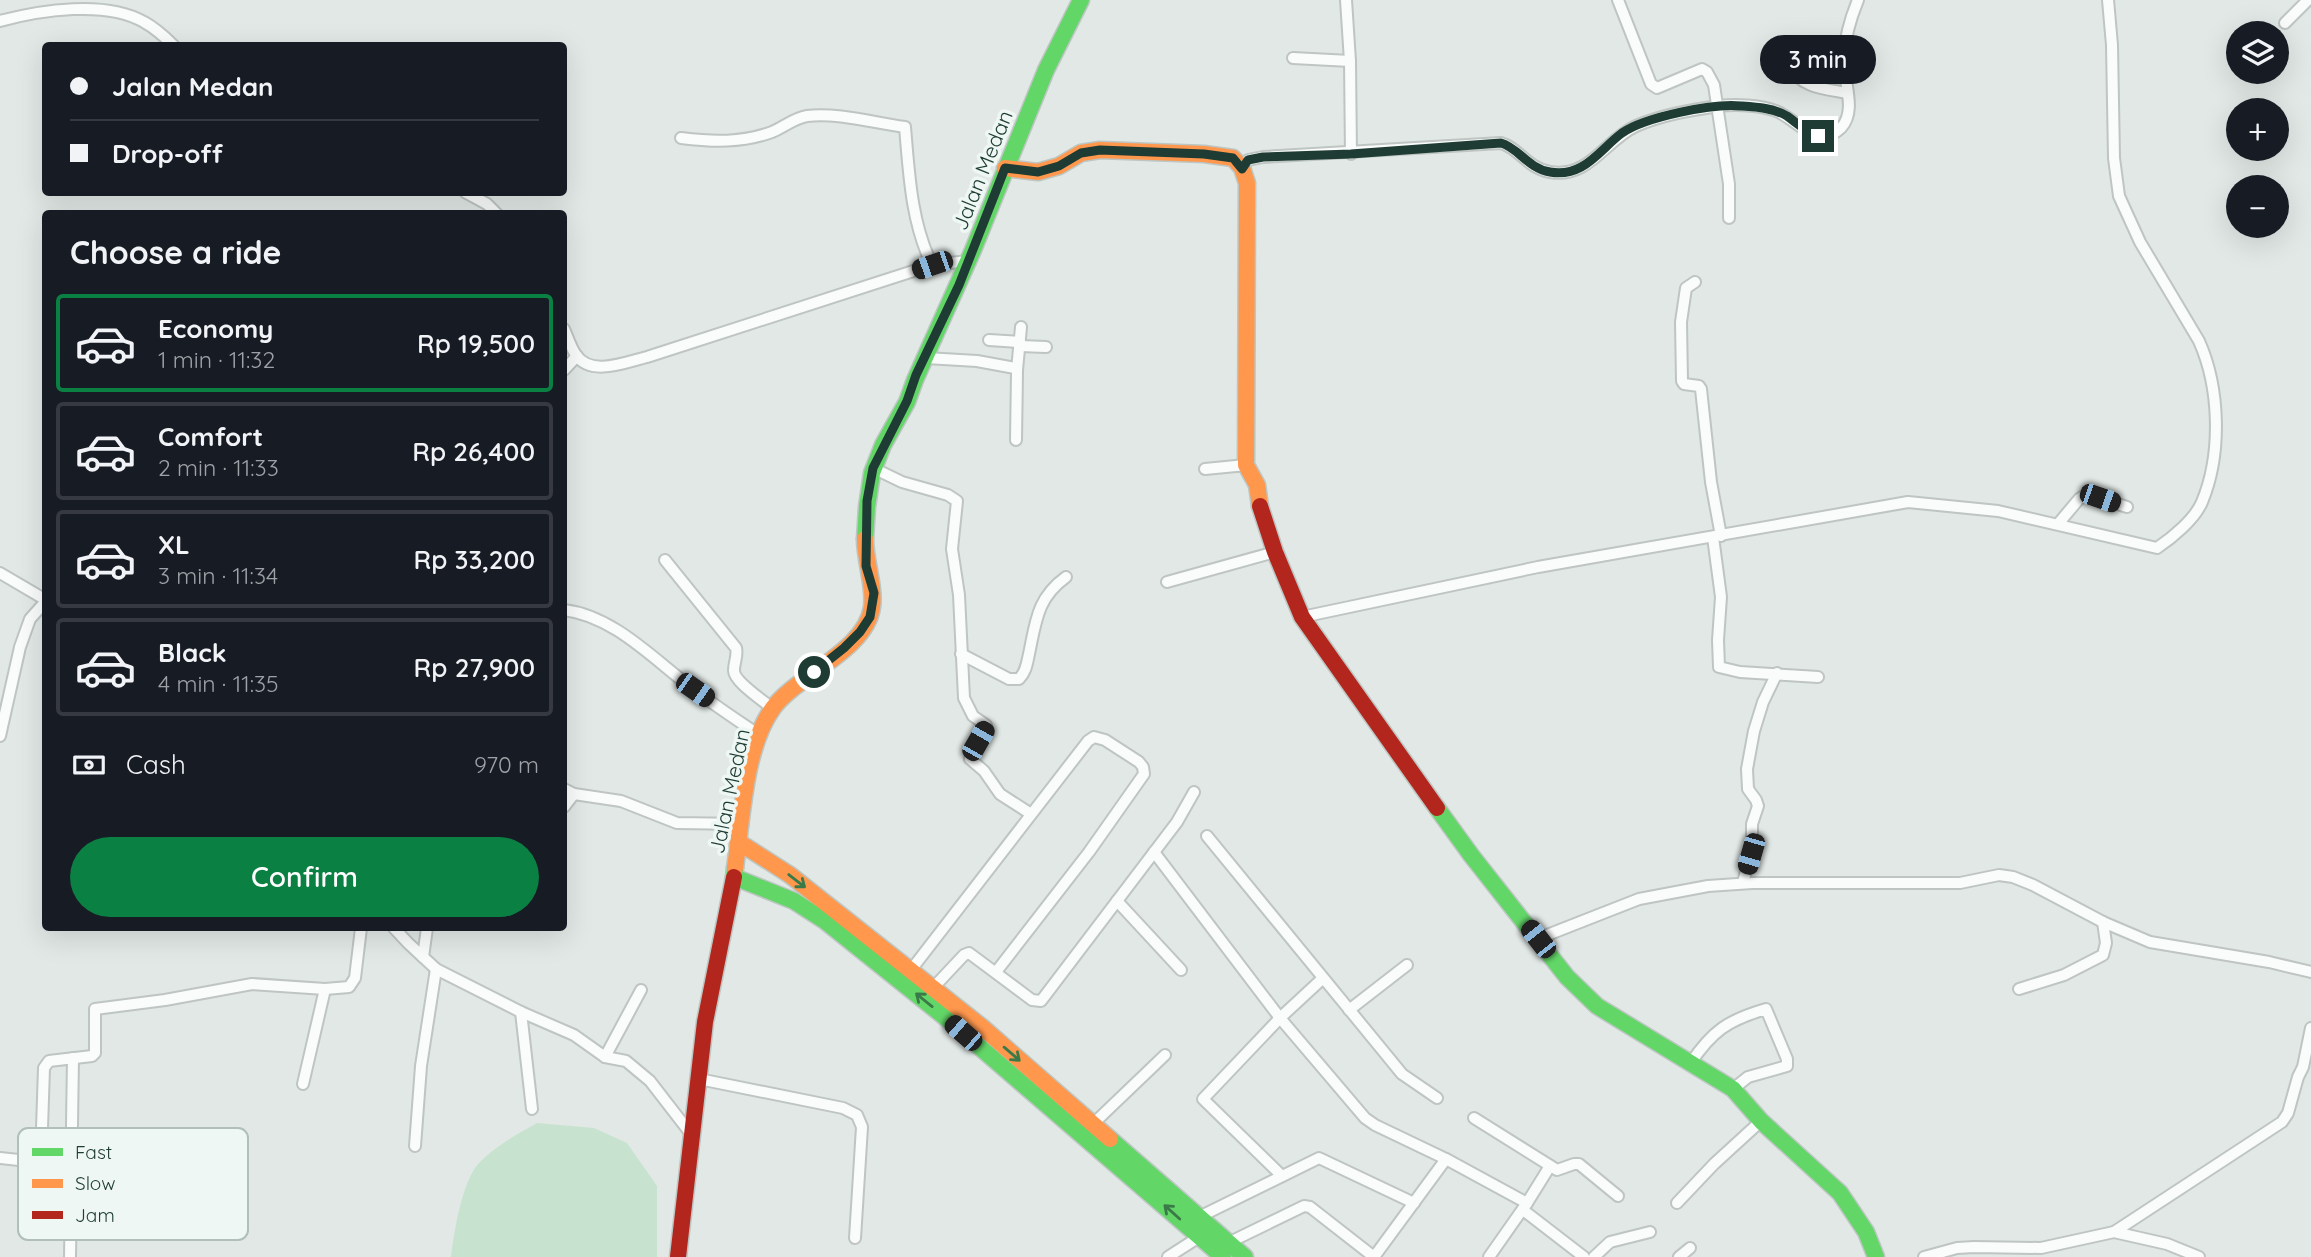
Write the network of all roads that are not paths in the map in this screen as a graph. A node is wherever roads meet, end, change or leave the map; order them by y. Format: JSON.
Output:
{"nodes":[{"id":1,"x":44,"y":0,"type":"edge"},
{"id":2,"x":1081,"y":0,"type":"edge"},
{"id":3,"x":1346,"y":0,"type":"edge"},
{"id":4,"x":1618,"y":0,"type":"edge"},
{"id":5,"x":1858,"y":0,"type":"edge"},
{"id":6,"x":2108,"y":0,"type":"edge"},
{"id":7,"x":2308,"y":0,"type":"edge"},
{"id":8,"x":47,"y":13,"type":"junction"},
{"id":9,"x":0,"y":21,"type":"edge"},
{"id":10,"x":2287,"y":21,"type":"edge"},
{"id":11,"x":170,"y":42,"type":"edge"},
{"id":12,"x":1293,"y":58,"type":"dead end"},
{"id":13,"x":1350,"y":61,"type":"junction"},
{"id":14,"x":1790,"y":66,"type":"dead end"},
{"id":15,"x":1847,"y":93,"type":"junction"},
{"id":16,"x":1717,"y":106,"type":"junction"},
{"id":17,"x":681,"y":138,"type":"dead end"},
{"id":18,"x":1351,"y":154,"type":"junction"},
{"id":19,"x":1005,"y":168,"type":"junction"},
{"id":20,"x":1242,"y":169,"type":"junction"},
{"id":21,"x":471,"y":196,"type":"edge"},
{"id":22,"x":493,"y":210,"type":"edge"},
{"id":23,"x":1729,"y":218,"type":"dead end"},
{"id":24,"x":968,"y":261,"type":"junction"},
{"id":25,"x":932,"y":265,"type":"junction"},
{"id":26,"x":1695,"y":282,"type":"dead end"},
{"id":27,"x":1021,"y":327,"type":"dead end"},
{"id":28,"x":567,"y":335,"type":"edge"},
{"id":29,"x":989,"y":340,"type":"dead end"},
{"id":30,"x":1020,"y":344,"type":"junction"},
{"id":31,"x":1046,"y":347,"type":"dead end"},
{"id":32,"x":577,"y":356,"type":"junction"},
{"id":33,"x":926,"y":358,"type":"junction"},
{"id":34,"x":567,"y":367,"type":"edge"},
{"id":35,"x":1017,"y":370,"type":"junction"},
{"id":36,"x":1016,"y":440,"type":"dead end"},
{"id":37,"x":1246,"y":465,"type":"junction"},
{"id":38,"x":873,"y":468,"type":"junction"},
{"id":39,"x":1205,"y":469,"type":"dead end"},
{"id":40,"x":2127,"y":507,"type":"dead end"},
{"id":41,"x":2058,"y":524,"type":"junction"},
{"id":42,"x":1717,"y":537,"type":"junction"},
{"id":43,"x":1275,"y":552,"type":"junction"},
{"id":44,"x":666,"y":560,"type":"dead end"},
{"id":45,"x":0,"y":573,"type":"edge"},
{"id":46,"x":1066,"y":577,"type":"dead end"},
{"id":47,"x":1167,"y":582,"type":"dead end"},
{"id":48,"x":42,"y":599,"type":"edge"},
{"id":49,"x":42,"y":606,"type":"edge"},
{"id":50,"x":567,"y":611,"type":"edge"},
{"id":51,"x":1302,"y":617,"type":"junction"},
{"id":52,"x":961,"y":653,"type":"junction"},
{"id":53,"x":1777,"y":673,"type":"junction"},
{"id":54,"x":1818,"y":677,"type":"dead end"},
{"id":55,"x":773,"y":709,"type":"junction"},
{"id":56,"x":759,"y":735,"type":"junction"},
{"id":57,"x":0,"y":736,"type":"edge"},
{"id":58,"x":569,"y":791,"type":"edge"},
{"id":59,"x":1194,"y":792,"type":"dead end"},
{"id":60,"x":1031,"y":814,"type":"junction"},
{"id":61,"x":743,"y":824,"type":"junction"},
{"id":62,"x":1207,"y":836,"type":"dead end"},
{"id":63,"x":740,"y":844,"type":"junction"},
{"id":64,"x":1154,"y":852,"type":"junction"},
{"id":65,"x":734,"y":877,"type":"junction"},
{"id":66,"x":1743,"y":883,"type":"junction"},
{"id":67,"x":1117,"y":901,"type":"junction"},
{"id":68,"x":2103,"y":922,"type":"junction"},
{"id":69,"x":361,"y":931,"type":"edge"},
{"id":70,"x":397,"y":931,"type":"edge"},
{"id":71,"x":427,"y":931,"type":"edge"},
{"id":72,"x":1538,"y":939,"type":"junction"},
{"id":73,"x":423,"y":957,"type":"junction"},
{"id":74,"x":1407,"y":965,"type":"dead end"},
{"id":75,"x":436,"y":969,"type":"junction"},
{"id":76,"x":911,"y":970,"type":"junction"},
{"id":77,"x":1181,"y":970,"type":"dead end"},
{"id":78,"x":996,"y":972,"type":"junction"},
{"id":79,"x":2311,"y":973,"type":"edge"},
{"id":80,"x":1322,"y":979,"type":"junction"},
{"id":81,"x":933,"y":988,"type":"junction"},
{"id":82,"x":325,"y":989,"type":"junction"},
{"id":83,"x":2019,"y":989,"type":"dead end"},
{"id":84,"x":641,"y":990,"type":"dead end"},
{"id":85,"x":1349,"y":1010,"type":"junction"},
{"id":86,"x":522,"y":1012,"type":"junction"},
{"id":87,"x":1280,"y":1018,"type":"junction"},
{"id":88,"x":2311,"y":1028,"type":"edge"},
{"id":89,"x":1165,"y":1055,"type":"dead end"},
{"id":90,"x":605,"y":1057,"type":"junction"},
{"id":91,"x":73,"y":1058,"type":"junction"},
{"id":92,"x":1690,"y":1064,"type":"junction"},
{"id":93,"x":699,"y":1079,"type":"junction"},
{"id":94,"x":303,"y":1084,"type":"dead end"},
{"id":95,"x":1733,"y":1089,"type":"junction"},
{"id":96,"x":1437,"y":1098,"type":"dead end"},
{"id":97,"x":532,"y":1109,"type":"dead end"},
{"id":98,"x":1474,"y":1118,"type":"dead end"},
{"id":99,"x":1761,"y":1121,"type":"junction"},
{"id":100,"x":1094,"y":1123,"type":"junction"},
{"id":101,"x":42,"y":1128,"type":"edge"},
{"id":102,"x":72,"y":1128,"type":"edge"},
{"id":103,"x":691,"y":1134,"type":"junction"},
{"id":104,"x":415,"y":1146,"type":"dead end"},
{"id":105,"x":0,"y":1158,"type":"edge"},
{"id":106,"x":1446,"y":1158,"type":"junction"},
{"id":107,"x":18,"y":1160,"type":"edge"},
{"id":108,"x":1550,"y":1166,"type":"junction"},
{"id":109,"x":1282,"y":1176,"type":"junction"},
{"id":110,"x":1153,"y":1185,"type":"junction"},
{"id":111,"x":1618,"y":1196,"type":"dead end"},
{"id":112,"x":1414,"y":1203,"type":"junction"},
{"id":113,"x":1677,"y":1203,"type":"dead end"},
{"id":114,"x":1525,"y":1206,"type":"junction"},
{"id":115,"x":1199,"y":1217,"type":"junction"},
{"id":116,"x":1650,"y":1232,"type":"dead end"},
{"id":117,"x":2114,"y":1232,"type":"junction"},
{"id":118,"x":1199,"y":1237,"type":"junction"},
{"id":119,"x":855,"y":1238,"type":"dead end"},
{"id":120,"x":1690,"y":1248,"type":"dead end"},
{"id":121,"x":1225,"y":1250,"type":"edge"},
{"id":122,"x":678,"y":1257,"type":"edge"},
{"id":123,"x":1168,"y":1257,"type":"edge"},
{"id":124,"x":1245,"y":1257,"type":"edge"},
{"id":125,"x":1374,"y":1257,"type":"edge"},
{"id":126,"x":1489,"y":1257,"type":"edge"},
{"id":127,"x":1584,"y":1257,"type":"edge"},
{"id":128,"x":1594,"y":1257,"type":"edge"},
{"id":129,"x":1679,"y":1257,"type":"edge"},
{"id":130,"x":1875,"y":1257,"type":"edge"},
{"id":131,"x":1924,"y":1257,"type":"edge"},
{"id":132,"x":2199,"y":1257,"type":"edge"}],
"edges":[{"from":1,"to":8,"type":"street"},
{"from":2,"to":19,"type":"main road","name":"Jalan Medan"},
{"from":3,"to":13,"type":"street"},
{"from":4,"to":16,"type":"street"},
{"from":5,"to":15,"type":"street"},
{"from":6,"to":41,"type":"street"},
{"from":7,"to":10,"type":"street"},
{"from":8,"to":9,"type":"street"},
{"from":8,"to":11,"type":"street"},
{"from":12,"to":13,"type":"street"},
{"from":13,"to":18,"type":"street"},
{"from":14,"to":15,"type":"street"},
{"from":15,"to":16,"type":"street"},
{"from":16,"to":18,"type":"street"},
{"from":16,"to":23,"type":"street"},
{"from":17,"to":25,"type":"street"},
{"from":18,"to":20,"type":"street"},
{"from":19,"to":20,"type":"main road"},
{"from":19,"to":24,"type":"main road","name":"Jalan Medan"},
{"from":20,"to":37,"type":"main road"},
{"from":21,"to":22,"type":"street"},
{"from":24,"to":25,"type":"street"},
{"from":24,"to":33,"type":"main road","name":"Jalan Medan"},
{"from":25,"to":32,"type":"street"},
{"from":26,"to":42,"type":"street"},
{"from":27,"to":30,"type":"street"},
{"from":28,"to":32,"type":"street"},
{"from":29,"to":30,"type":"street"},
{"from":30,"to":31,"type":"street"},
{"from":30,"to":35,"type":"street"},
{"from":32,"to":34,"type":"street"},
{"from":33,"to":35,"type":"street"},
{"from":33,"to":38,"type":"main road","name":"Jalan Medan"},
{"from":35,"to":36,"type":"street"},
{"from":37,"to":39,"type":"street"},
{"from":37,"to":43,"type":"main road"},
{"from":38,"to":52,"type":"street"},
{"from":38,"to":55,"type":"main road","name":"Jalan Medan"},
{"from":40,"to":41,"type":"street"},
{"from":41,"to":42,"type":"street"},
{"from":42,"to":51,"type":"street"},
{"from":42,"to":53,"type":"street"},
{"from":43,"to":47,"type":"street"},
{"from":43,"to":51,"type":"main road"},
{"from":44,"to":55,"type":"street"},
{"from":45,"to":48,"type":"street"},
{"from":46,"to":52,"type":"street"},
{"from":49,"to":57,"type":"street"},
{"from":50,"to":56,"type":"street"},
{"from":51,"to":72,"type":"main road"},
{"from":52,"to":60,"type":"street"},
{"from":53,"to":54,"type":"street"},
{"from":53,"to":66,"type":"street"},
{"from":55,"to":56,"type":"main road","name":"Jalan Medan"},
{"from":56,"to":61,"type":"main road","name":"Jalan Medan"},
{"from":58,"to":61,"type":"street"},
{"from":59,"to":64,"type":"street"},
{"from":60,"to":76,"type":"street"},
{"from":60,"to":78,"type":"street"},
{"from":61,"to":63,"type":"main road","name":"Jalan Medan"},
{"from":62,"to":80,"type":"street"},
{"from":63,"to":65,"type":"main road","name":"Jalan Medan"},
{"from":63,"to":76,"type":"main road","one_way":true},
{"from":64,"to":67,"type":"street"},
{"from":64,"to":87,"type":"street"},
{"from":65,"to":93,"type":"main road","name":"Jalan Medan"},
{"from":110,"to":65,"type":"main road","one_way":true},
{"from":66,"to":68,"type":"street"},
{"from":66,"to":72,"type":"street"},
{"from":67,"to":77,"type":"street"},
{"from":67,"to":78,"type":"street"},
{"from":68,"to":79,"type":"street"},
{"from":68,"to":83,"type":"street"},
{"from":69,"to":82,"type":"street"},
{"from":70,"to":73,"type":"street"},
{"from":71,"to":73,"type":"street"},
{"from":72,"to":92,"type":"main road"},
{"from":73,"to":75,"type":"street"},
{"from":74,"to":85,"type":"street"},
{"from":75,"to":86,"type":"street"},
{"from":75,"to":104,"type":"street"},
{"from":76,"to":81,"type":"main road"},
{"from":78,"to":81,"type":"street"},
{"from":80,"to":85,"type":"street"},
{"from":80,"to":87,"type":"street"},
{"from":81,"to":100,"type":"main road","one_way":true},
{"from":82,"to":91,"type":"street"},
{"from":82,"to":94,"type":"street"},
{"from":84,"to":90,"type":"street"},
{"from":85,"to":96,"type":"street"},
{"from":86,"to":90,"type":"street"},
{"from":86,"to":97,"type":"street"},
{"from":87,"to":106,"type":"street"},
{"from":87,"to":109,"type":"street"},
{"from":88,"to":117,"type":"street"},
{"from":89,"to":100,"type":"street"},
{"from":90,"to":103,"type":"street"},
{"from":91,"to":101,"type":"street"},
{"from":91,"to":102,"type":"street"},
{"from":92,"to":95,"type":"main road"},
{"from":92,"to":95,"type":"street"},
{"from":93,"to":103,"type":"main road","name":"Jalan Medan"},
{"from":93,"to":119,"type":"street"},
{"from":95,"to":99,"type":"main road"},
{"from":98,"to":108,"type":"street"},
{"from":99,"to":113,"type":"street"},
{"from":99,"to":130,"type":"main road"},
{"from":100,"to":110,"type":"main road"},
{"from":103,"to":122,"type":"main road","name":"Jalan Medan"},
{"from":105,"to":107,"type":"street"},
{"from":106,"to":112,"type":"street"},
{"from":106,"to":114,"type":"street"},
{"from":108,"to":111,"type":"street"},
{"from":108,"to":114,"type":"street"},
{"from":109,"to":112,"type":"street"},
{"from":109,"to":115,"type":"street"},
{"from":110,"to":115,"type":"main road"},
{"from":118,"to":110,"type":"main road","one_way":true},
{"from":112,"to":125,"type":"street"},
{"from":114,"to":126,"type":"street"},
{"from":114,"to":127,"type":"street"},
{"from":115,"to":121,"type":"main road"},
{"from":116,"to":128,"type":"street"},
{"from":117,"to":131,"type":"street"},
{"from":117,"to":132,"type":"street"},
{"from":118,"to":121,"type":"main road"},
{"from":118,"to":123,"type":"street"},
{"from":120,"to":129,"type":"street"},
{"from":121,"to":124,"type":"main road"},
{"from":121,"to":125,"type":"street"}]}
